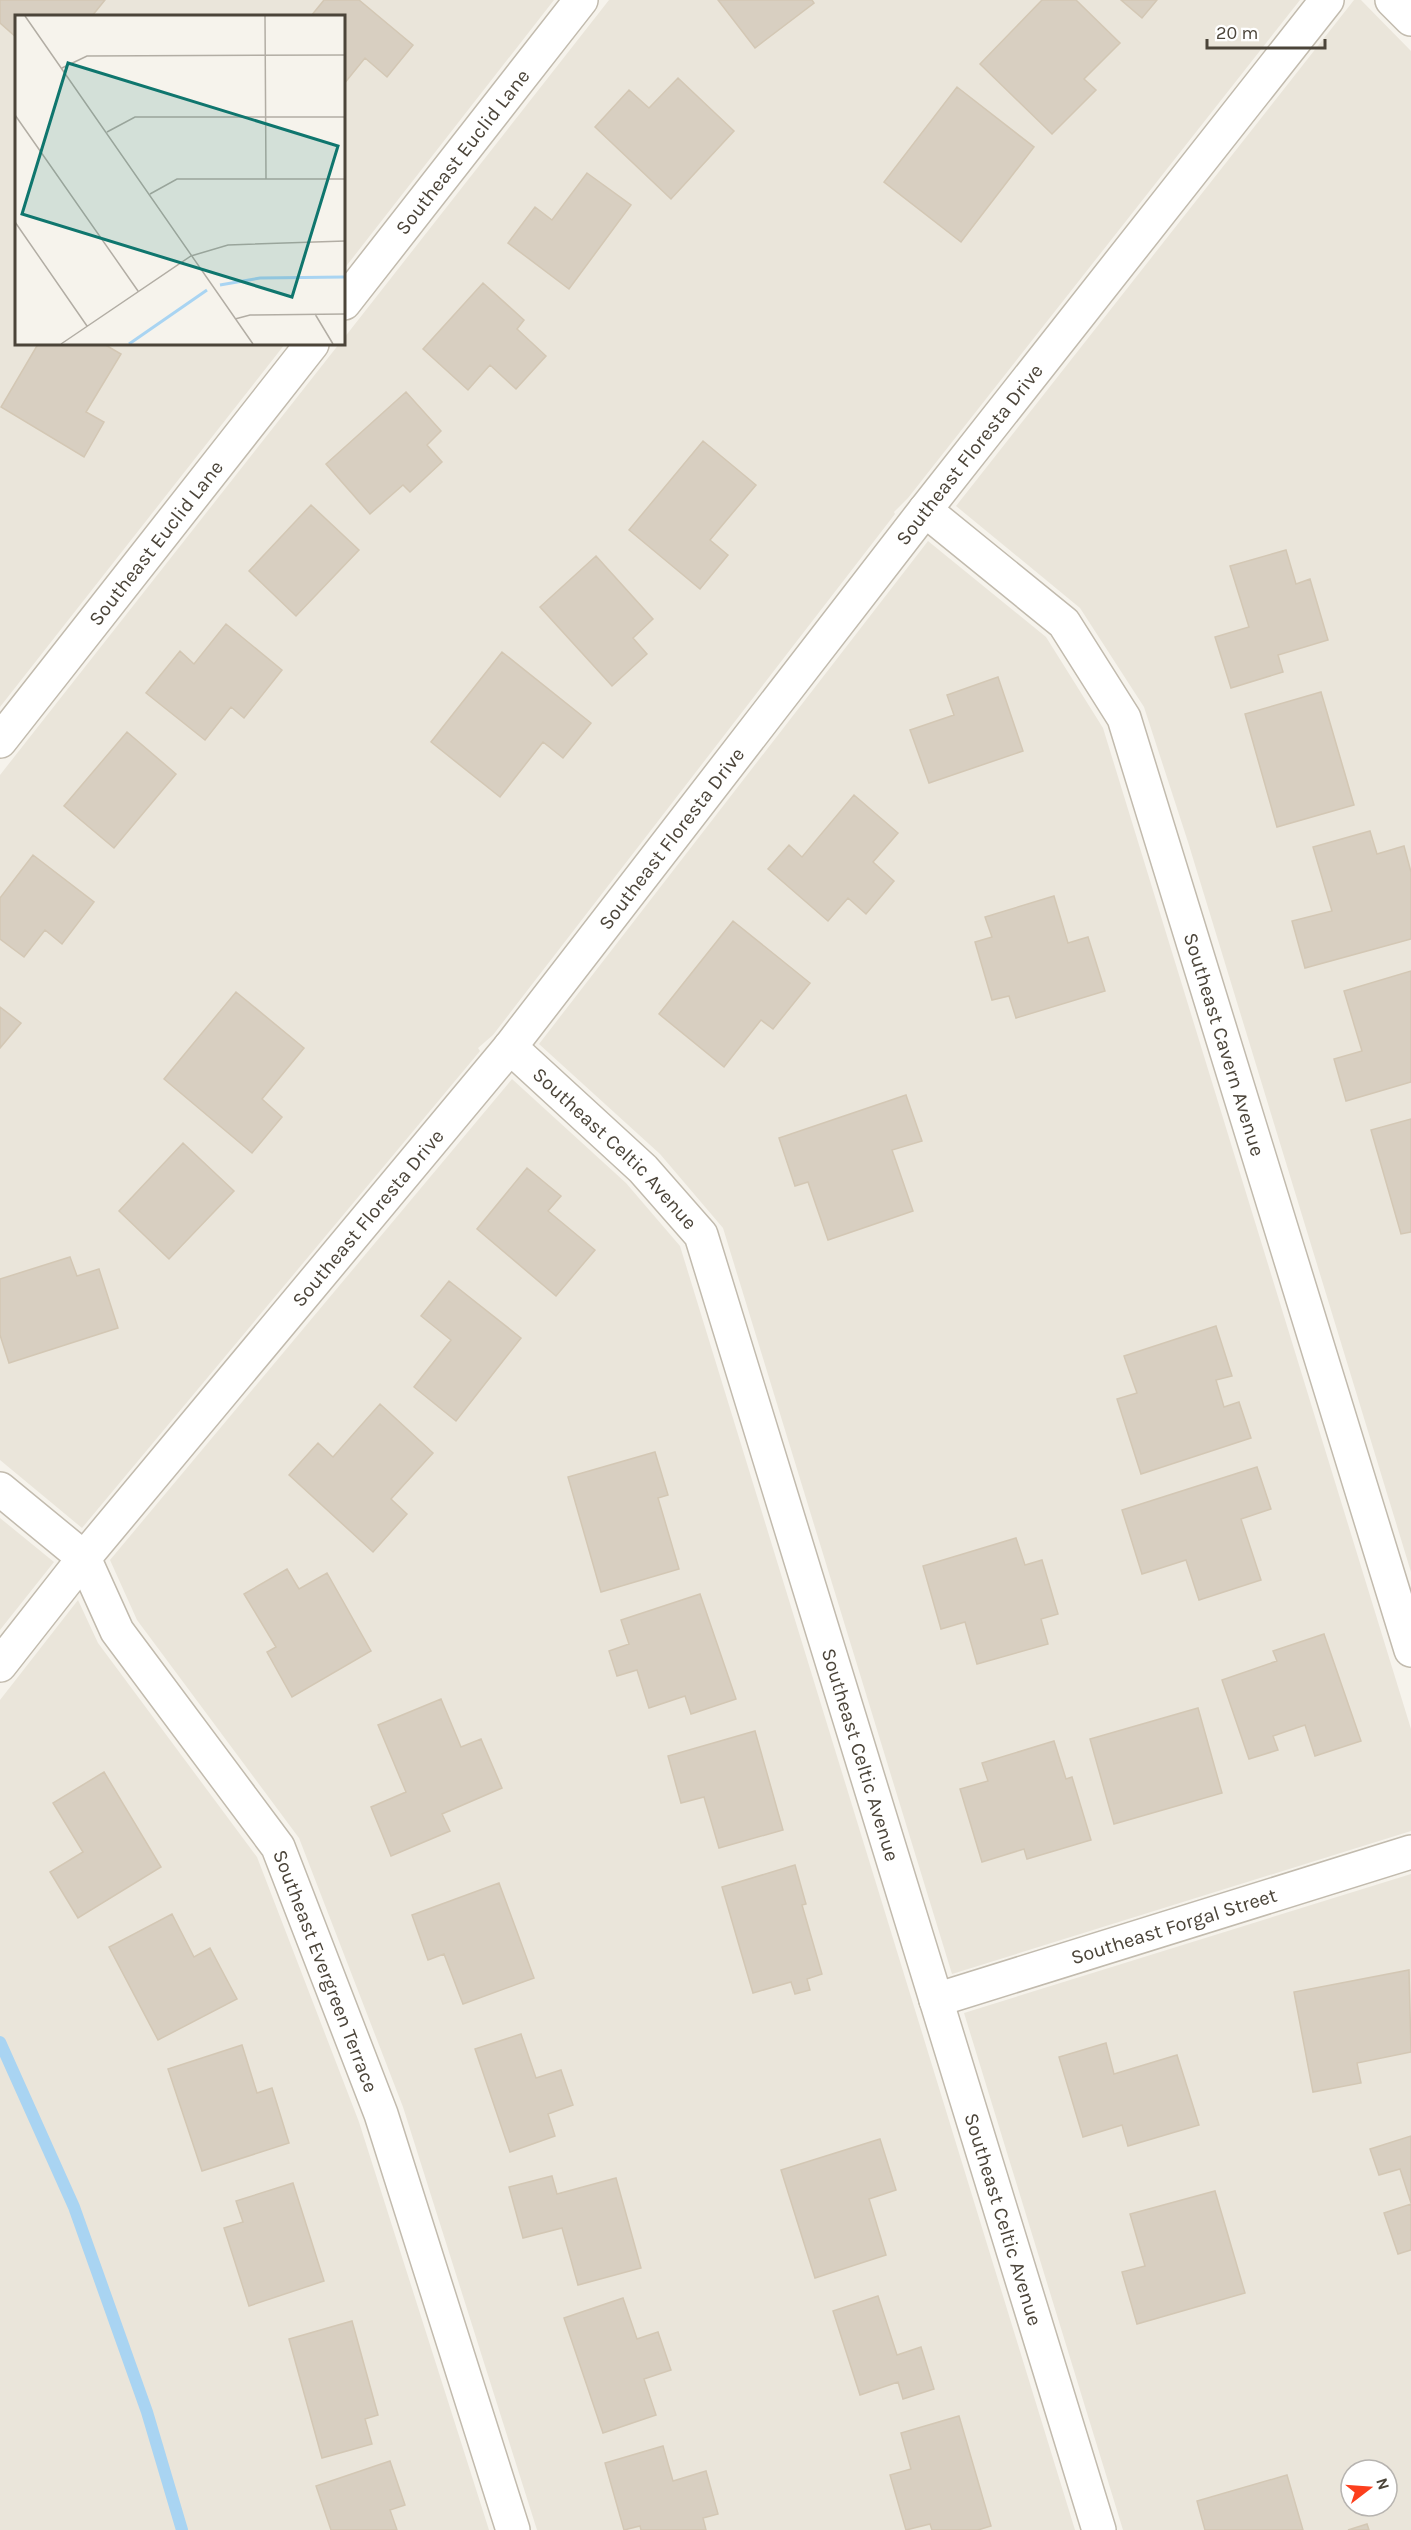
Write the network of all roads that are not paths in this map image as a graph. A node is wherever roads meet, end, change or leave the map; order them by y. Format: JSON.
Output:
{"nodes":[{"id":1,"x":581,"y":0,"type":"edge"},
{"id":2,"x":1327,"y":0,"type":"edge"},
{"id":3,"x":1392,"y":0,"type":"edge"},
{"id":4,"x":1411,"y":19,"type":"edge"},
{"id":5,"x":345,"y":302,"type":"edge"},
{"id":6,"x":311,"y":345,"type":"edge"},
{"id":7,"x":925,"y":510,"type":"junction"},
{"id":8,"x":0,"y":741,"type":"edge"},
{"id":9,"x":510,"y":1047,"type":"junction"},
{"id":10,"x":0,"y":1489,"type":"edge"},
{"id":11,"x":84,"y":1558,"type":"junction"},
{"id":12,"x":1411,"y":1650,"type":"edge"},
{"id":13,"x":0,"y":1665,"type":"edge"},
{"id":14,"x":1411,"y":1852,"type":"edge"},
{"id":15,"x":936,"y":2000,"type":"junction"},
{"id":16,"x":513,"y":2530,"type":"edge"},
{"id":17,"x":1099,"y":2530,"type":"edge"}],
"edges":[{"from":1,"to":5,"type":"street","name":"Southeast Euclid Lane"},
{"from":2,"to":7,"type":"street","name":"Southeast Floresta Drive"},
{"from":3,"to":4,"type":"street"},
{"from":6,"to":8,"type":"street","name":"Southeast Euclid Lane"},
{"from":7,"to":9,"type":"street","name":"Southeast Floresta Drive"},
{"from":7,"to":12,"type":"street","name":"Southeast Cavern Avenue"},
{"from":9,"to":11,"type":"street","name":"Southeast Floresta Drive"},
{"from":9,"to":15,"type":"street","name":"Southeast Celtic Avenue"},
{"from":10,"to":11,"type":"street","name":"Southeast Evergreen Terrace"},
{"from":11,"to":13,"type":"street","name":"Southeast Floresta Drive"},
{"from":11,"to":16,"type":"street","name":"Southeast Evergreen Terrace"},
{"from":14,"to":15,"type":"street","name":"Southeast Forgal Street"},
{"from":15,"to":17,"type":"street","name":"Southeast Celtic Avenue"}]}
